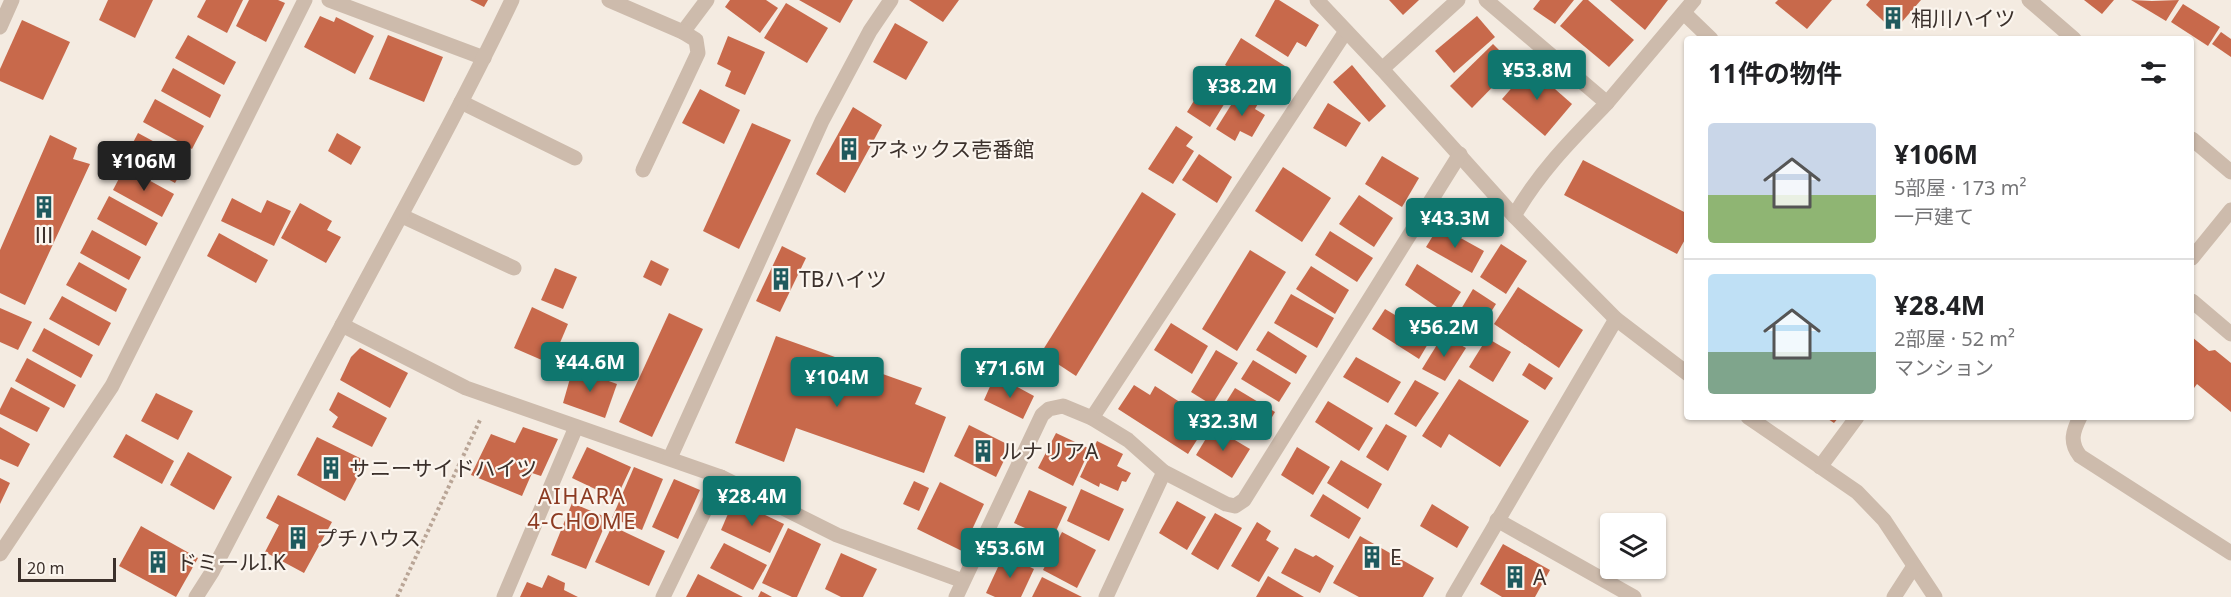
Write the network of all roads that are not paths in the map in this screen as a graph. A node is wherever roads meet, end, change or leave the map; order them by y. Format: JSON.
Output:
{"nodes":[{"id":1,"x":12,"y":0,"type":"edge"},
{"id":2,"x":305,"y":0,"type":"edge"},
{"id":3,"x":329,"y":0,"type":"edge"},
{"id":4,"x":512,"y":0,"type":"edge"},
{"id":5,"x":609,"y":0,"type":"edge"},
{"id":6,"x":707,"y":0,"type":"edge"},
{"id":7,"x":891,"y":0,"type":"edge"},
{"id":8,"x":1317,"y":0,"type":"edge"},
{"id":9,"x":1458,"y":0,"type":"edge"},
{"id":10,"x":1486,"y":0,"type":"edge"},
{"id":11,"x":1694,"y":0,"type":"edge"},
{"id":12,"x":2028,"y":0,"type":"edge"},
{"id":13,"x":1684,"y":13,"type":"junction"},
{"id":14,"x":0,"y":27,"type":"edge"},
{"id":15,"x":1346,"y":30,"type":"junction"},
{"id":16,"x":684,"y":32,"type":"junction"},
{"id":17,"x":1709,"y":36,"type":"edge"},
{"id":18,"x":2070,"y":36,"type":"edge"},
{"id":19,"x":484,"y":58,"type":"junction"},
{"id":20,"x":1382,"y":69,"type":"junction"},
{"id":21,"x":461,"y":102,"type":"junction"},
{"id":22,"x":1607,"y":103,"type":"junction"},
{"id":23,"x":2194,"y":141,"type":"edge"},
{"id":24,"x":1460,"y":154,"type":"junction"},
{"id":25,"x":575,"y":158,"type":"dead end"},
{"id":26,"x":643,"y":170,"type":"dead end"},
{"id":27,"x":2231,"y":172,"type":"edge"},
{"id":28,"x":2231,"y":210,"type":"edge"},
{"id":29,"x":402,"y":216,"type":"junction"},
{"id":30,"x":1514,"y":216,"type":"junction"},
{"id":31,"x":2194,"y":256,"type":"edge"},
{"id":32,"x":514,"y":268,"type":"dead end"},
{"id":33,"x":2194,"y":303,"type":"edge"},
{"id":34,"x":1616,"y":320,"type":"junction"},
{"id":35,"x":342,"y":325,"type":"junction"},
{"id":36,"x":2231,"y":334,"type":"edge"},
{"id":37,"x":1684,"y":371,"type":"edge"},
{"id":38,"x":1092,"y":418,"type":"junction"},
{"id":39,"x":1752,"y":420,"type":"edge"},
{"id":40,"x":1855,"y":420,"type":"edge"},
{"id":41,"x":2079,"y":420,"type":"edge"},
{"id":42,"x":576,"y":427,"type":"junction"},
{"id":43,"x":670,"y":458,"type":"junction"},
{"id":44,"x":1820,"y":466,"type":"junction"},
{"id":45,"x":1164,"y":472,"type":"junction"},
{"id":46,"x":721,"y":477,"type":"junction"},
{"id":47,"x":1497,"y":520,"type":"junction"},
{"id":48,"x":2231,"y":553,"type":"edge"},
{"id":49,"x":0,"y":554,"type":"edge"},
{"id":50,"x":1914,"y":566,"type":"junction"},
{"id":51,"x":963,"y":581,"type":"junction"},
{"id":52,"x":196,"y":597,"type":"edge"},
{"id":53,"x":504,"y":597,"type":"edge"},
{"id":54,"x":663,"y":597,"type":"edge"},
{"id":55,"x":956,"y":597,"type":"edge"},
{"id":56,"x":1106,"y":597,"type":"edge"},
{"id":57,"x":1453,"y":597,"type":"edge"},
{"id":58,"x":1634,"y":597,"type":"edge"},
{"id":59,"x":1894,"y":597,"type":"edge"},
{"id":60,"x":1935,"y":597,"type":"edge"}],
"edges":[{"from":1,"to":14,"type":"street"},
{"from":2,"to":49,"type":"street"},
{"from":3,"to":19,"type":"street"},
{"from":4,"to":19,"type":"street"},
{"from":5,"to":16,"type":"street"},
{"from":6,"to":16,"type":"street"},
{"from":7,"to":43,"type":"street"},
{"from":8,"to":15,"type":"street"},
{"from":9,"to":20,"type":"street"},
{"from":10,"to":22,"type":"street"},
{"from":11,"to":13,"type":"street"},
{"from":12,"to":18,"type":"street"},
{"from":13,"to":17,"type":"street"},
{"from":13,"to":22,"type":"street"},
{"from":15,"to":20,"type":"street"},
{"from":15,"to":38,"type":"street"},
{"from":16,"to":26,"type":"street"},
{"from":19,"to":21,"type":"street"},
{"from":20,"to":24,"type":"street"},
{"from":21,"to":25,"type":"street"},
{"from":21,"to":29,"type":"street"},
{"from":22,"to":30,"type":"street"},
{"from":23,"to":27,"type":"street"},
{"from":24,"to":30,"type":"street"},
{"from":24,"to":45,"type":"street"},
{"from":28,"to":31,"type":"street"},
{"from":29,"to":32,"type":"street"},
{"from":29,"to":35,"type":"street"},
{"from":30,"to":34,"type":"street"},
{"from":33,"to":36,"type":"street"},
{"from":34,"to":37,"type":"street"},
{"from":34,"to":47,"type":"street"},
{"from":35,"to":42,"type":"street"},
{"from":35,"to":52,"type":"street"},
{"from":38,"to":45,"type":"street"},
{"from":38,"to":51,"type":"street"},
{"from":39,"to":44,"type":"street"},
{"from":40,"to":44,"type":"street"},
{"from":41,"to":48,"type":"street"},
{"from":42,"to":43,"type":"street"},
{"from":42,"to":53,"type":"street"},
{"from":43,"to":46,"type":"street"},
{"from":44,"to":50,"type":"street"},
{"from":45,"to":56,"type":"street"},
{"from":46,"to":51,"type":"street"},
{"from":46,"to":54,"type":"street"},
{"from":47,"to":57,"type":"street"},
{"from":47,"to":58,"type":"street"},
{"from":50,"to":59,"type":"street"},
{"from":50,"to":60,"type":"street"},
{"from":51,"to":55,"type":"street"}]}
